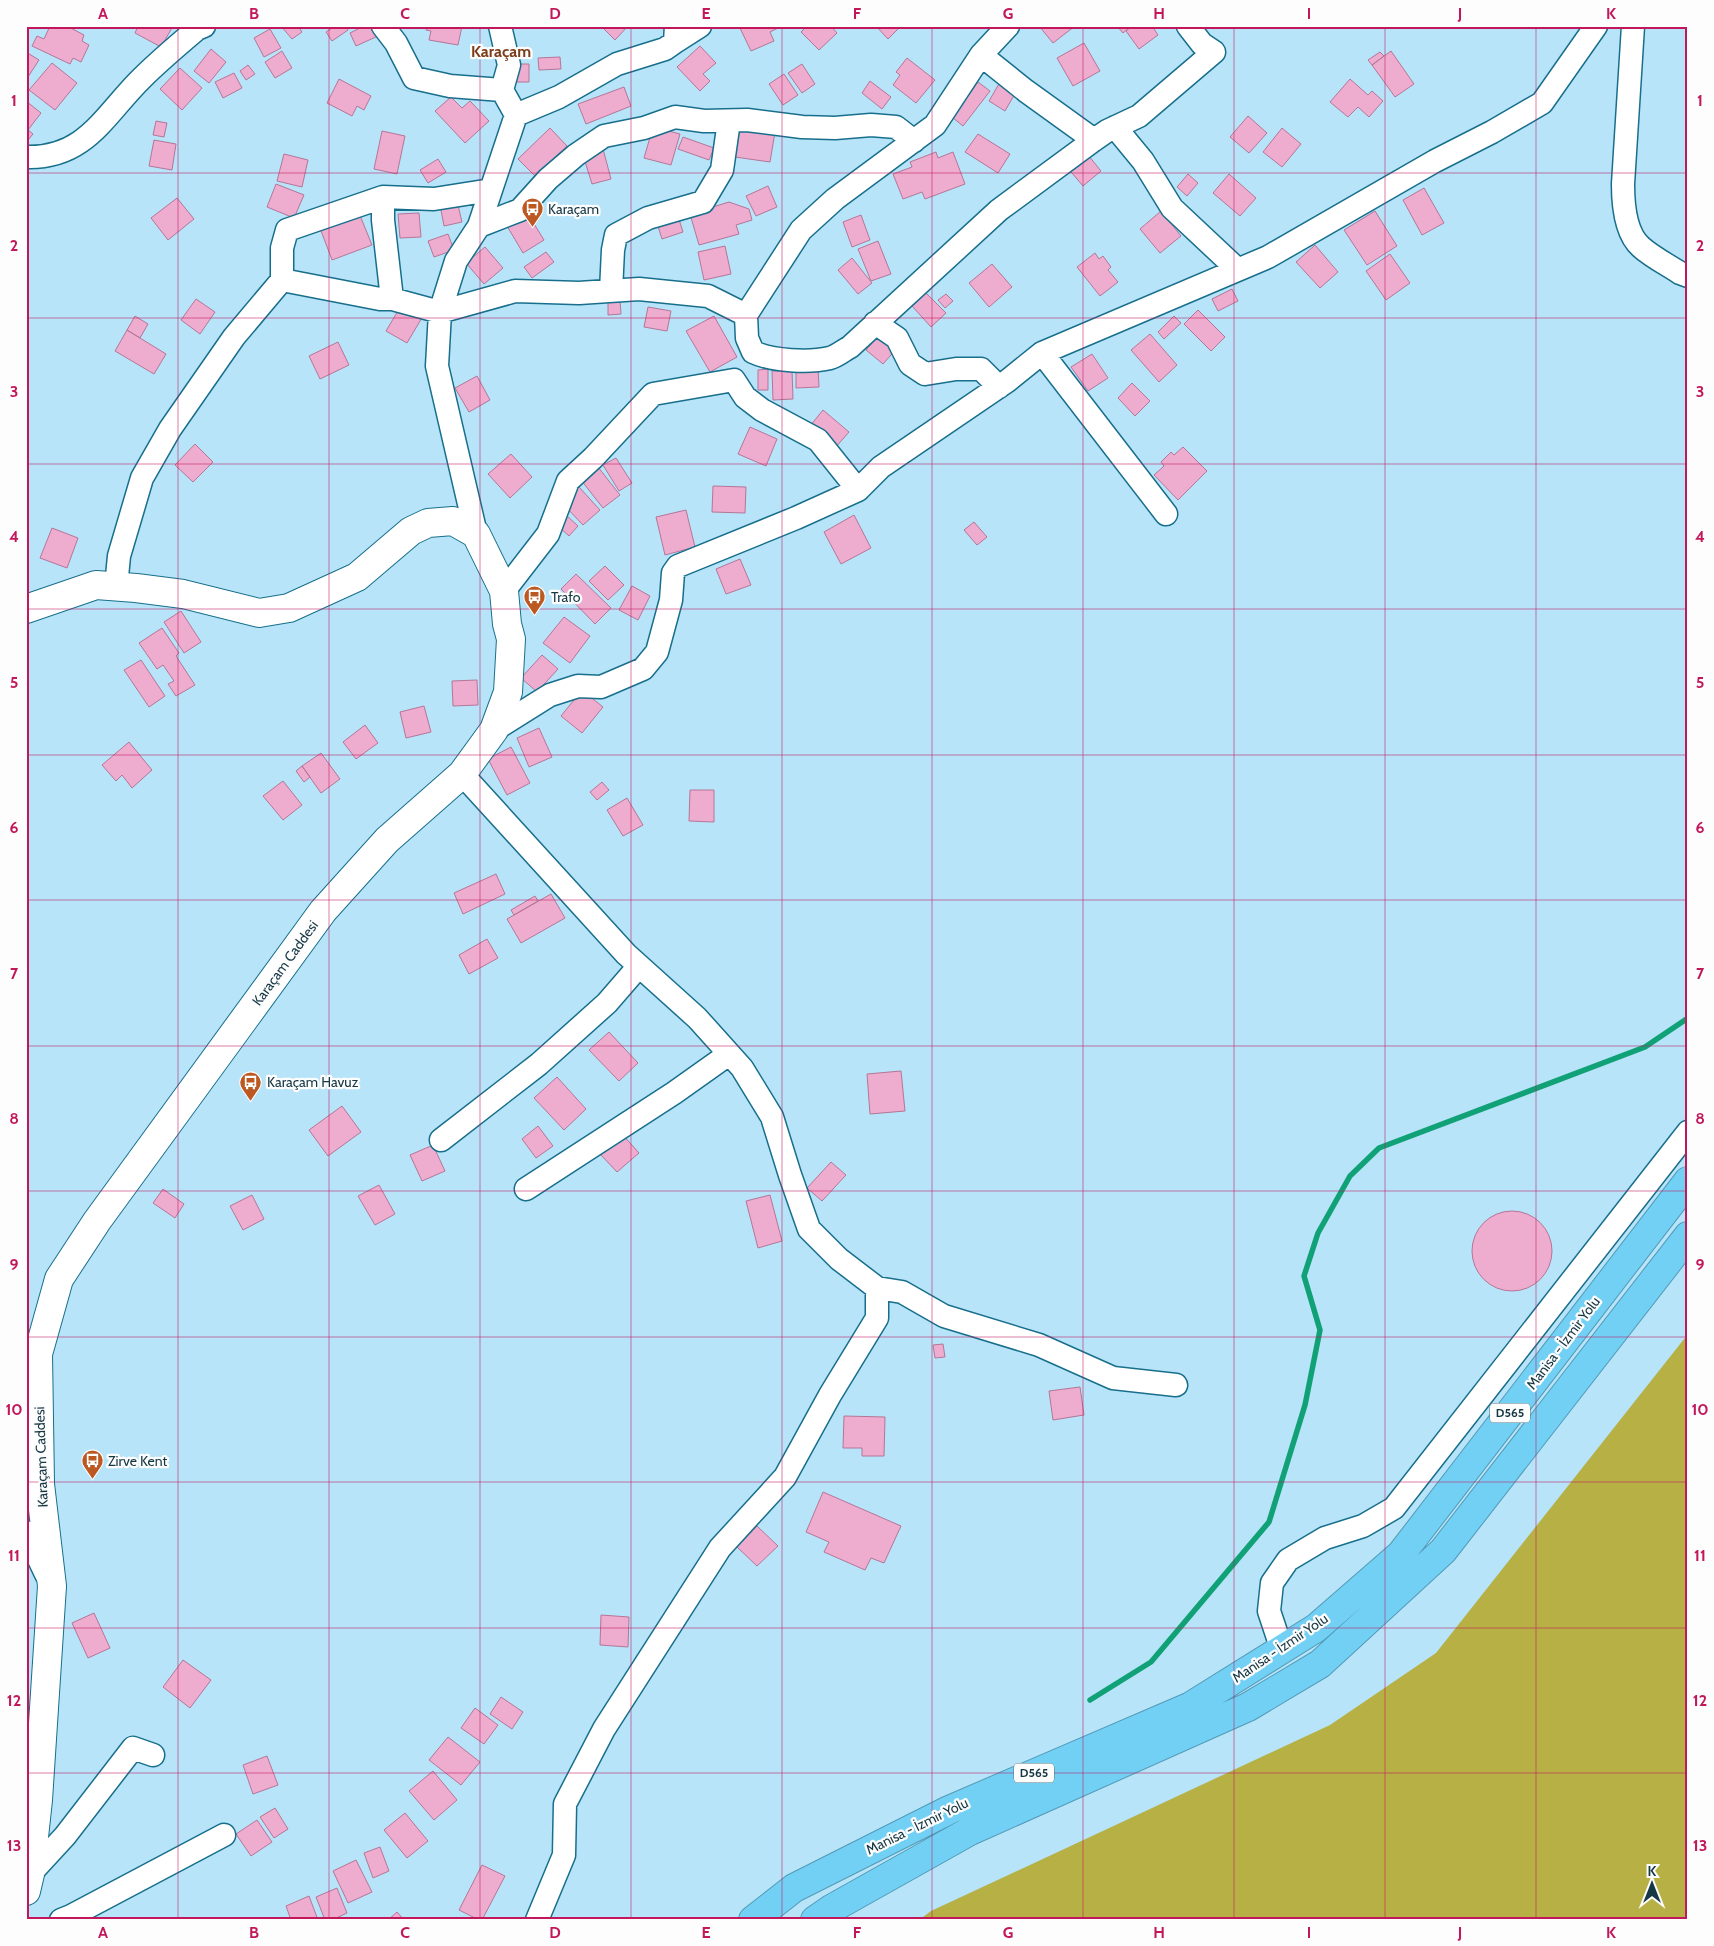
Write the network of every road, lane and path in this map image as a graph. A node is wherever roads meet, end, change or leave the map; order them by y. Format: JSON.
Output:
{"nodes":[{"id":1,"x":204,"y":26,"type":"edge"},
{"id":2,"x":383,"y":26,"type":"edge"},
{"id":3,"x":500,"y":26,"type":"edge"},
{"id":4,"x":700,"y":26,"type":"edge"},
{"id":5,"x":1008,"y":26,"type":"edge"},
{"id":6,"x":1188,"y":26,"type":"edge"},
{"id":7,"x":1596,"y":26,"type":"edge"},
{"id":8,"x":1633,"y":26,"type":"edge"},
{"id":9,"x":675,"y":34,"type":"edge"},
{"id":10,"x":981,"y":55,"type":"junction"},
{"id":11,"x":502,"y":90,"type":"junction"},
{"id":12,"x":516,"y":115,"type":"junction"},
{"id":13,"x":729,"y":121,"type":"junction"},
{"id":14,"x":1115,"y":128,"type":"junction"},
{"id":15,"x":1094,"y":140,"type":"junction"},
{"id":16,"x":914,"y":141,"type":"junction"},
{"id":17,"x":26,"y":157,"type":"edge"},
{"id":18,"x":491,"y":190,"type":"junction"},
{"id":19,"x":383,"y":197,"type":"junction"},
{"id":20,"x":480,"y":226,"type":"junction"},
{"id":21,"x":1236,"y":270,"type":"junction"},
{"id":22,"x":1688,"y":276,"type":"edge"},
{"id":23,"x":282,"y":280,"type":"junction"},
{"id":24,"x":611,"y":291,"type":"junction"},
{"id":25,"x":392,"y":299,"type":"junction"},
{"id":26,"x":440,"y":312,"type":"junction"},
{"id":27,"x":746,"y":315,"type":"junction"},
{"id":28,"x":875,"y":323,"type":"junction"},
{"id":29,"x":1042,"y":353,"type":"junction"},
{"id":30,"x":766,"y":358,"type":"junction"},
{"id":31,"x":734,"y":380,"type":"junction"},
{"id":32,"x":999,"y":387,"type":"junction"},
{"id":33,"x":858,"y":490,"type":"junction"},
{"id":34,"x":1166,"y":514,"type":"dead end"},
{"id":35,"x":476,"y":534,"type":"junction"},
{"id":36,"x":116,"y":587,"type":"junction"},
{"id":37,"x":504,"y":591,"type":"junction"},
{"id":38,"x":26,"y":610,"type":"edge"},
{"id":39,"x":494,"y":730,"type":"junction"},
{"id":40,"x":462,"y":774,"type":"junction"},
{"id":41,"x":639,"y":966,"type":"junction"},
{"id":42,"x":729,"y":1054,"type":"junction"},
{"id":43,"x":1688,"y":1132,"type":"edge"},
{"id":44,"x":441,"y":1140,"type":"dead end"},
{"id":45,"x":1688,"y":1181,"type":"edge"},
{"id":46,"x":526,"y":1189,"type":"dead end"},
{"id":47,"x":1688,"y":1236,"type":"edge"},
{"id":48,"x":877,"y":1288,"type":"junction"},
{"id":49,"x":1176,"y":1385,"type":"dead end"},
{"id":50,"x":26,"y":1532,"type":"edge"},
{"id":51,"x":52,"y":1586,"type":"junction"},
{"id":52,"x":1282,"y":1650,"type":"junction"},
{"id":53,"x":153,"y":1755,"type":"dead end"},
{"id":54,"x":224,"y":1835,"type":"dead end"},
{"id":55,"x":27,"y":1886,"type":"edge"},
{"id":56,"x":61,"y":1920,"type":"edge"},
{"id":57,"x":537,"y":1920,"type":"edge"},
{"id":58,"x":753,"y":1920,"type":"edge"},
{"id":59,"x":815,"y":1920,"type":"edge"}],
"edges":[{"from":1,"to":17,"type":"street"},
{"from":2,"to":11,"type":"street"},
{"from":3,"to":11,"type":"street"},
{"from":4,"to":9,"type":"street"},
{"from":5,"to":10,"type":"street"},
{"from":6,"to":14,"type":"street"},
{"from":7,"to":21,"type":"street"},
{"from":8,"to":22,"type":"street"},
{"from":9,"to":12,"type":"street"},
{"from":10,"to":15,"type":"street"},
{"from":10,"to":16,"type":"street"},
{"from":11,"to":12,"type":"street"},
{"from":12,"to":18,"type":"street"},
{"from":13,"to":16,"type":"street"},
{"from":13,"to":20,"type":"street"},
{"from":13,"to":24,"type":"street"},
{"from":14,"to":15,"type":"street"},
{"from":14,"to":21,"type":"street"},
{"from":15,"to":28,"type":"street"},
{"from":16,"to":27,"type":"street"},
{"from":18,"to":19,"type":"street"},
{"from":18,"to":20,"type":"street"},
{"from":19,"to":23,"type":"street"},
{"from":19,"to":25,"type":"street"},
{"from":20,"to":26,"type":"street"},
{"from":21,"to":29,"type":"street"},
{"from":23,"to":25,"type":"street"},
{"from":23,"to":36,"type":"street"},
{"from":24,"to":26,"type":"street"},
{"from":24,"to":27,"type":"street"},
{"from":25,"to":26,"type":"street"},
{"from":26,"to":35,"type":"street"},
{"from":27,"to":30,"type":"street"},
{"from":28,"to":30,"type":"street"},
{"from":28,"to":32,"type":"street"},
{"from":29,"to":32,"type":"street"},
{"from":29,"to":34,"type":"street"},
{"from":30,"to":31,"type":"street"},
{"from":31,"to":33,"type":"street"},
{"from":31,"to":37,"type":"street"},
{"from":32,"to":33,"type":"street"},
{"from":33,"to":39,"type":"street"},
{"from":35,"to":36,"type":"street"},
{"from":35,"to":37,"type":"street","name":"Karaçam Caddesi"},
{"from":36,"to":38,"type":"street"},
{"from":37,"to":39,"type":"street","name":"Karaçam Caddesi"},
{"from":39,"to":40,"type":"street","name":"Karaçam Caddesi"},
{"from":40,"to":41,"type":"street"},
{"from":40,"to":51,"type":"street","name":"Karaçam Caddesi"},
{"from":41,"to":42,"type":"street"},
{"from":41,"to":44,"type":"street"},
{"from":42,"to":46,"type":"street"},
{"from":42,"to":48,"type":"street"},
{"from":43,"to":52,"type":"street"},
{"from":45,"to":52,"type":"highway","name":"Manisa - İzmir Yolu","number":"D565"},
{"from":47,"to":59,"type":"highway","name":"Manisa - İzmir Yolu","number":"D565"},
{"from":48,"to":49,"type":"street"},
{"from":48,"to":57,"type":"street"},
{"from":50,"to":51,"type":"street"},
{"from":51,"to":55,"type":"street","name":"Karaçam Caddesi"},
{"from":52,"to":58,"type":"highway","name":"Manisa - İzmir Yolu","number":"D565"},
{"from":53,"to":55,"type":"street"},
{"from":54,"to":56,"type":"street"}]}
